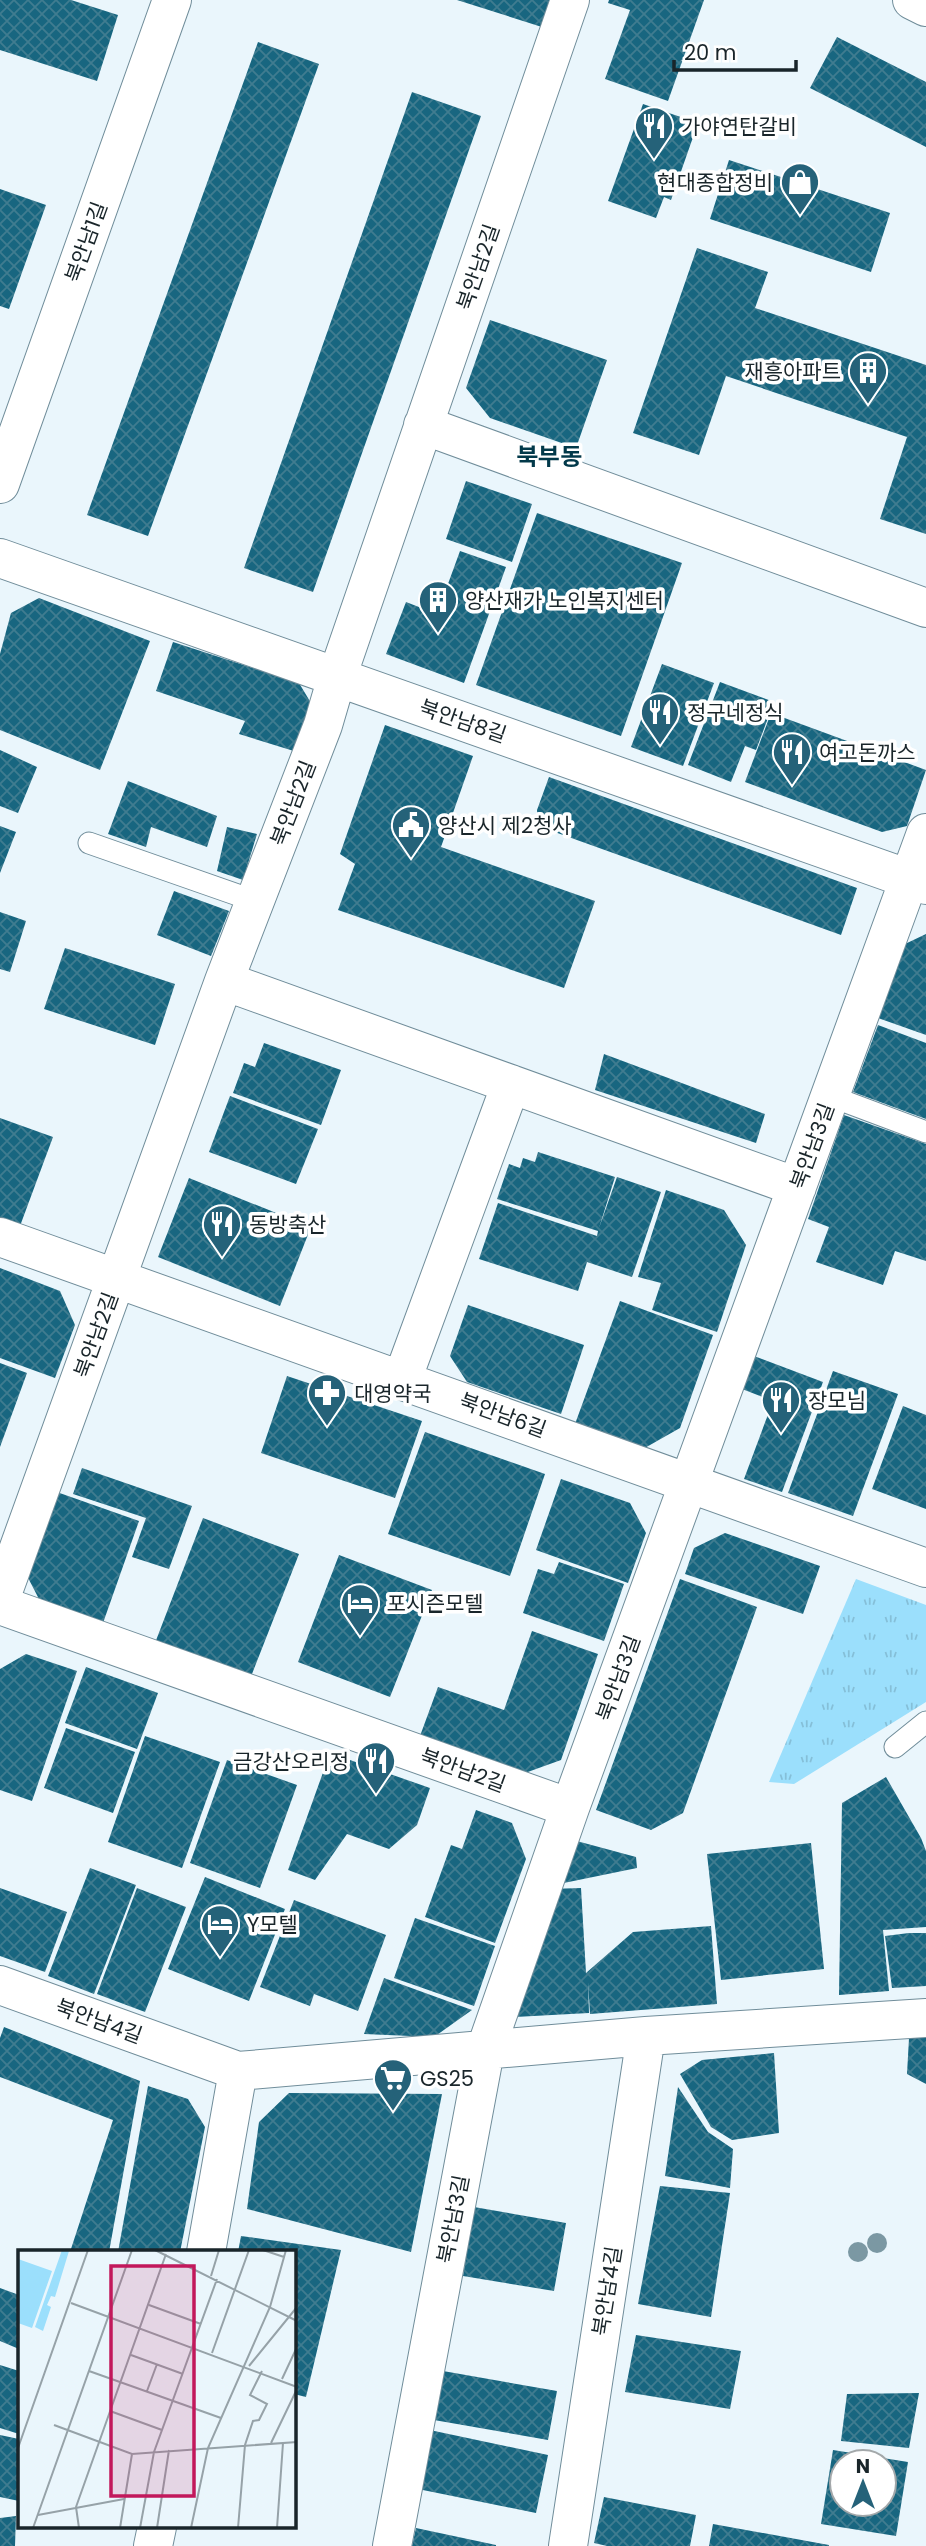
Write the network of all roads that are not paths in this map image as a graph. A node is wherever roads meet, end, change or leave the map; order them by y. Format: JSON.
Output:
{"nodes":[{"id":1,"x":172,"y":0,"type":"edge"},
{"id":2,"x":570,"y":0,"type":"edge"},
{"id":3,"x":912,"y":0,"type":"edge"},
{"id":4,"x":926,"y":7,"type":"edge"},
{"id":5,"x":424,"y":425,"type":"junction"},
{"id":6,"x":0,"y":484,"type":"edge"},
{"id":7,"x":0,"y":558,"type":"edge"},
{"id":8,"x":926,"y":608,"type":"edge"},
{"id":9,"x":337,"y":677,"type":"junction"},
{"id":10,"x":926,"y":834,"type":"edge"},
{"id":11,"x":89,"y":843,"type":"dead end"},
{"id":12,"x":918,"y":882,"type":"edge"},
{"id":13,"x":255,"y":901,"type":"junction"},
{"id":14,"x":224,"y":981,"type":"junction"},
{"id":15,"x":511,"y":1084,"type":"junction"},
{"id":16,"x":830,"y":1096,"type":"junction"},
{"id":17,"x":926,"y":1132,"type":"edge"},
{"id":18,"x":797,"y":1187,"type":"junction"},
{"id":19,"x":0,"y":1237,"type":"edge"},
{"id":20,"x":117,"y":1278,"type":"junction"},
{"id":21,"x":402,"y":1380,"type":"junction"},
{"id":22,"x":689,"y":1482,"type":"junction"},
{"id":23,"x":926,"y":1568,"type":"edge"},
{"id":24,"x":0,"y":1603,"type":"edge"},
{"id":25,"x":926,"y":1723,"type":"edge"},
{"id":26,"x":895,"y":1747,"type":"dead end"},
{"id":27,"x":570,"y":1808,"type":"junction"},
{"id":28,"x":0,"y":1985,"type":"edge"},
{"id":29,"x":926,"y":2018,"type":"edge"},
{"id":30,"x":646,"y":2036,"type":"junction"},
{"id":31,"x":485,"y":2051,"type":"junction"},
{"id":32,"x":238,"y":2071,"type":"junction"},
{"id":33,"x":206,"y":2250,"type":"edge"},
{"id":34,"x":157,"y":2528,"type":"edge"},
{"id":35,"x":153,"y":2546,"type":"edge"},
{"id":36,"x":392,"y":2546,"type":"edge"},
{"id":37,"x":568,"y":2546,"type":"edge"}],
"edges":[{"from":1,"to":6,"type":"street","name":"북안남1길"},
{"from":2,"to":5,"type":"street","name":"북안남2길"},
{"from":3,"to":4,"type":"street"},
{"from":5,"to":8,"type":"street"},
{"from":5,"to":9,"type":"street","name":"북안남2길"},
{"from":7,"to":9,"type":"street","name":"북안남8길"},
{"from":9,"to":12,"type":"street","name":"북안남8길"},
{"from":9,"to":13,"type":"street","name":"북안남2길"},
{"from":10,"to":12,"type":"street","name":"북안남3길"},
{"from":11,"to":13,"type":"lane"},
{"from":12,"to":16,"type":"street","name":"북안남3길"},
{"from":13,"to":14,"type":"street","name":"북안남2길"},
{"from":14,"to":15,"type":"street"},
{"from":14,"to":20,"type":"street","name":"북안남2길"},
{"from":15,"to":18,"type":"street"},
{"from":15,"to":21,"type":"street"},
{"from":16,"to":17,"type":"lane"},
{"from":16,"to":18,"type":"street","name":"북안남3길"},
{"from":18,"to":22,"type":"street","name":"북안남3길"},
{"from":19,"to":20,"type":"street","name":"북안남6길"},
{"from":20,"to":21,"type":"street","name":"북안남6길"},
{"from":20,"to":24,"type":"street","name":"북안남2길"},
{"from":21,"to":22,"type":"street","name":"북안남6길"},
{"from":22,"to":23,"type":"street","name":"북안남6길"},
{"from":22,"to":27,"type":"street","name":"북안남3길"},
{"from":24,"to":27,"type":"street","name":"북안남2길"},
{"from":25,"to":26,"type":"lane"},
{"from":27,"to":31,"type":"street","name":"북안남3길"},
{"from":28,"to":32,"type":"street","name":"북안남4길"},
{"from":29,"to":30,"type":"street","name":"북안남4길"},
{"from":30,"to":31,"type":"street","name":"북안남4길"},
{"from":30,"to":37,"type":"street","name":"북안남4길"},
{"from":31,"to":32,"type":"street","name":"북안남4길"},
{"from":31,"to":36,"type":"street","name":"북안남3길"},
{"from":32,"to":33,"type":"street"},
{"from":34,"to":35,"type":"street"}]}
